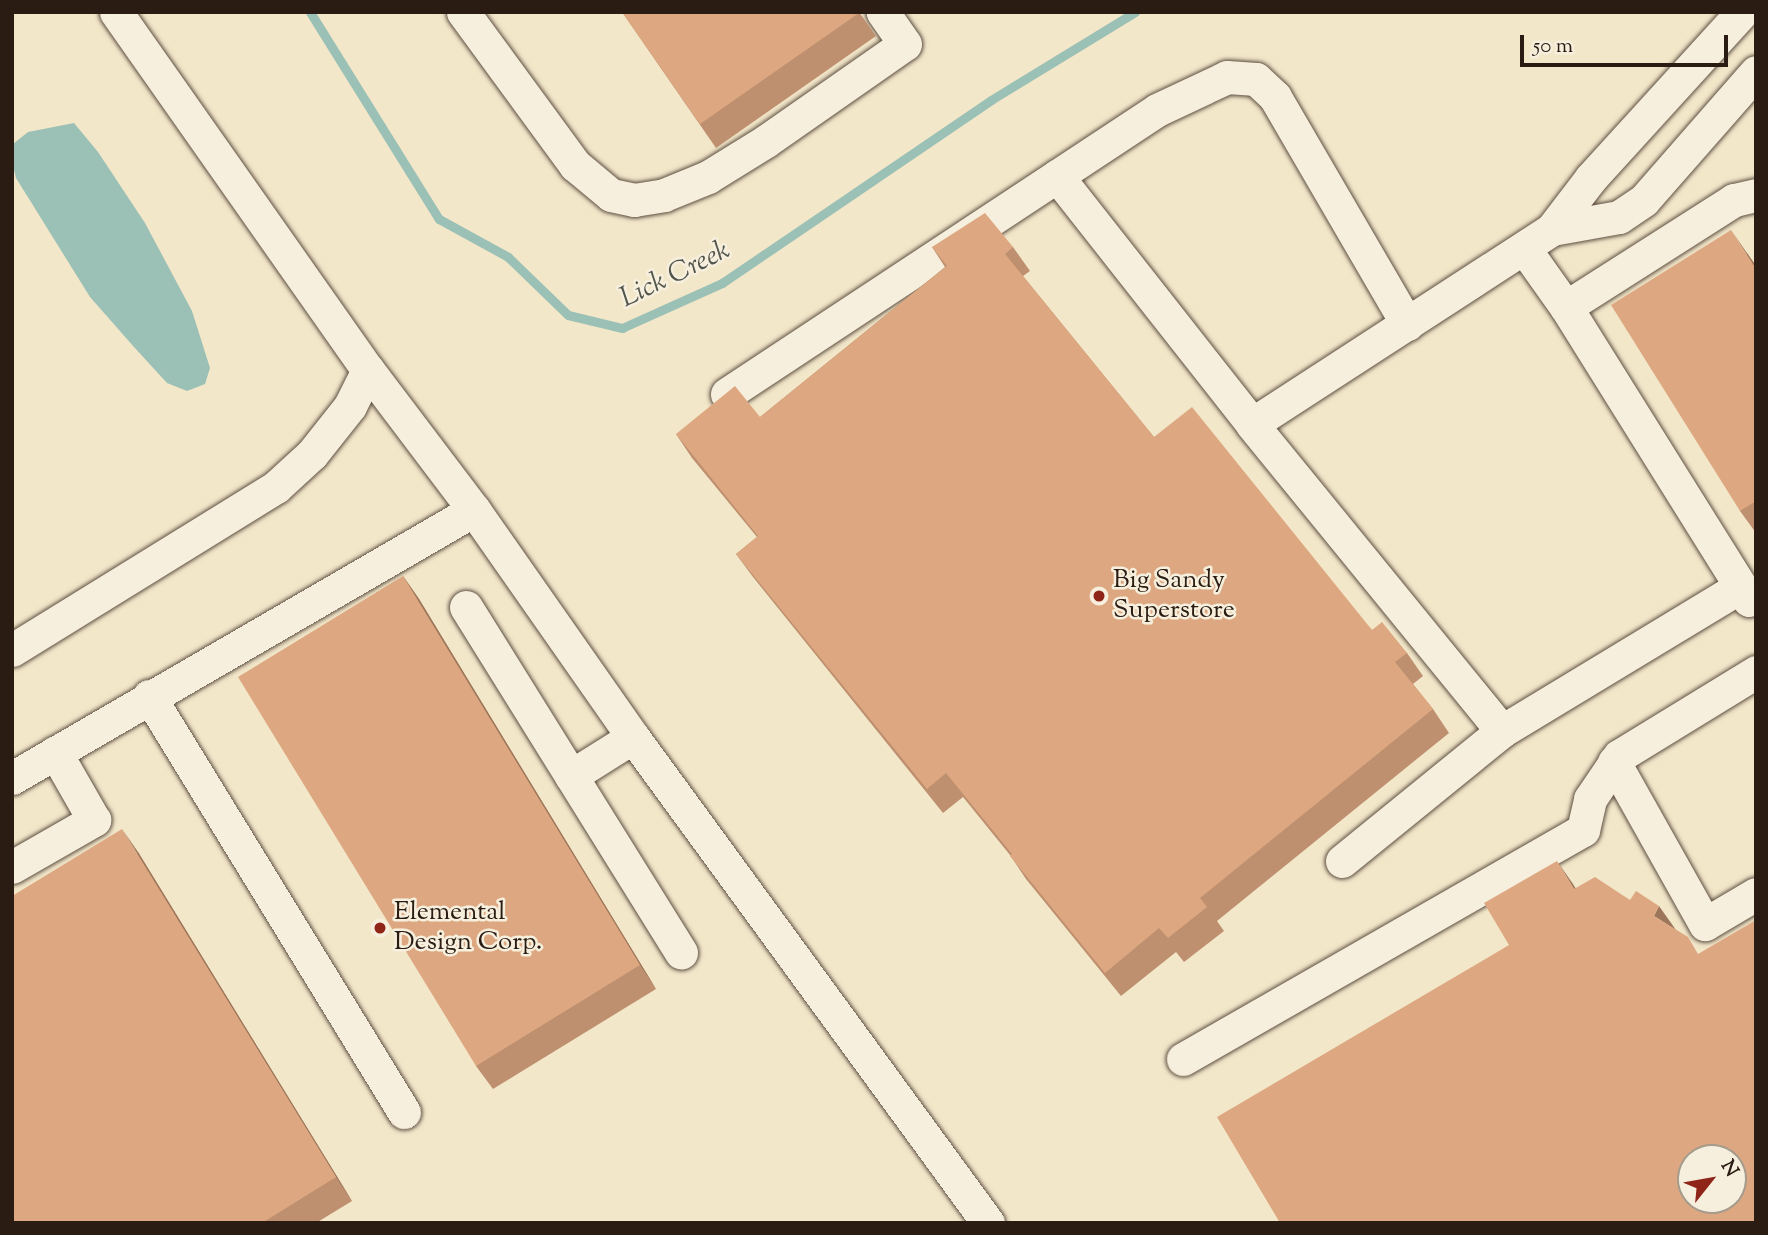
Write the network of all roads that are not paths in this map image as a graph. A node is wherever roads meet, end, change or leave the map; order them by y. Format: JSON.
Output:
{"nodes":[{"id":1,"x":116,"y":12,"type":"edge"},
{"id":2,"x":463,"y":12,"type":"edge"},
{"id":3,"x":883,"y":12,"type":"edge"},
{"id":4,"x":1742,"y":12,"type":"edge"},
{"id":5,"x":1756,"y":72,"type":"edge"},
{"id":6,"x":1057,"y":176,"type":"junction"},
{"id":7,"x":1756,"y":195,"type":"edge"},
{"id":8,"x":1552,"y":229,"type":"junction"},
{"id":9,"x":1524,"y":248,"type":"junction"},
{"id":10,"x":1566,"y":307,"type":"junction"},
{"id":11,"x":1407,"y":324,"type":"junction"},
{"id":12,"x":368,"y":370,"type":"junction"},
{"id":13,"x":727,"y":394,"type":"edge"},
{"id":14,"x":1252,"y":424,"type":"junction"},
{"id":15,"x":474,"y":510,"type":"junction"},
{"id":16,"x":1748,"y":591,"type":"edge"},
{"id":17,"x":466,"y":607,"type":"dead end"},
{"id":18,"x":12,"y":650,"type":"edge"},
{"id":19,"x":1756,"y":672,"type":"edge"},
{"id":20,"x":149,"y":696,"type":"junction"},
{"id":21,"x":1502,"y":731,"type":"junction"},
{"id":22,"x":634,"y":737,"type":"junction"},
{"id":23,"x":55,"y":751,"type":"junction"},
{"id":24,"x":1614,"y":762,"type":"junction"},
{"id":25,"x":571,"y":776,"type":"junction"},
{"id":26,"x":12,"y":778,"type":"edge"},
{"id":27,"x":1342,"y":861,"type":"dead end"},
{"id":28,"x":12,"y":867,"type":"edge"},
{"id":29,"x":1756,"y":894,"type":"edge"},
{"id":30,"x":681,"y":953,"type":"dead end"},
{"id":31,"x":1183,"y":1059,"type":"dead end"},
{"id":32,"x":404,"y":1112,"type":"dead end"},
{"id":33,"x":988,"y":1223,"type":"edge"}],
"edges":[{"from":1,"to":12,"type":"lane"},
{"from":2,"to":3,"type":"lane"},
{"from":4,"to":8,"type":"lane"},
{"from":5,"to":8,"type":"lane"},
{"from":6,"to":11,"type":"lane"},
{"from":6,"to":13,"type":"lane"},
{"from":6,"to":14,"type":"lane"},
{"from":7,"to":10,"type":"lane"},
{"from":8,"to":9,"type":"lane"},
{"from":9,"to":10,"type":"lane"},
{"from":9,"to":11,"type":"lane"},
{"from":10,"to":16,"type":"lane"},
{"from":11,"to":14,"type":"lane"},
{"from":12,"to":15,"type":"lane"},
{"from":12,"to":18,"type":"lane"},
{"from":14,"to":21,"type":"lane"},
{"from":15,"to":20,"type":"lane"},
{"from":15,"to":22,"type":"lane"},
{"from":16,"to":21,"type":"lane"},
{"from":17,"to":25,"type":"lane"},
{"from":19,"to":24,"type":"lane"},
{"from":20,"to":23,"type":"lane"},
{"from":20,"to":32,"type":"lane"},
{"from":21,"to":27,"type":"lane"},
{"from":22,"to":25,"type":"lane"},
{"from":22,"to":33,"type":"lane"},
{"from":23,"to":26,"type":"lane"},
{"from":23,"to":28,"type":"lane"},
{"from":24,"to":29,"type":"lane"},
{"from":24,"to":31,"type":"lane"},
{"from":25,"to":30,"type":"lane"}]}
